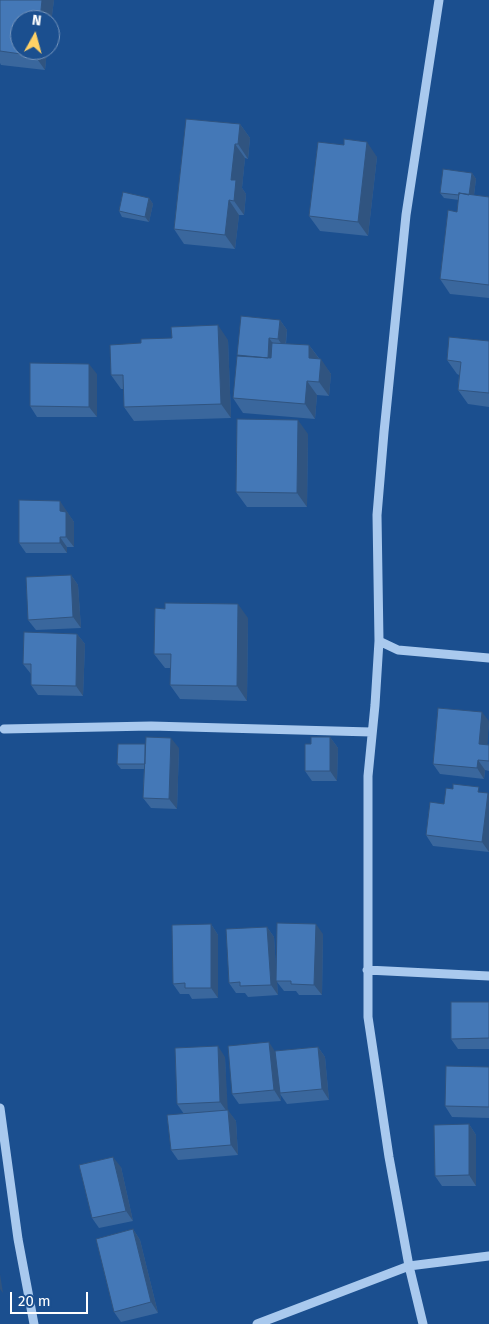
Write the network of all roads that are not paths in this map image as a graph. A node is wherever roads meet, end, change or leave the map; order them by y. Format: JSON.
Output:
{"nodes":[{"id":1,"x":438,"y":0,"type":"edge"},
{"id":2,"x":378,"y":641,"type":"junction"},
{"id":3,"x":489,"y":658,"type":"edge"},
{"id":4,"x":4,"y":729,"type":"dead end"},
{"id":5,"x":371,"y":732,"type":"junction"},
{"id":6,"x":367,"y":970,"type":"junction"},
{"id":7,"x":489,"y":976,"type":"edge"},
{"id":8,"x":0,"y":1108,"type":"edge"},
{"id":9,"x":489,"y":1256,"type":"edge"},
{"id":10,"x":409,"y":1266,"type":"junction"},
{"id":11,"x":34,"y":1324,"type":"edge"},
{"id":12,"x":257,"y":1324,"type":"edge"},
{"id":13,"x":423,"y":1324,"type":"edge"}],
"edges":[{"from":1,"to":2,"type":"street"},
{"from":2,"to":3,"type":"street"},
{"from":2,"to":5,"type":"street"},
{"from":4,"to":5,"type":"street"},
{"from":5,"to":6,"type":"street"},
{"from":6,"to":7,"type":"street"},
{"from":6,"to":10,"type":"street"},
{"from":8,"to":11,"type":"street"},
{"from":9,"to":10,"type":"street"},
{"from":10,"to":12,"type":"street"},
{"from":10,"to":13,"type":"street"}]}
